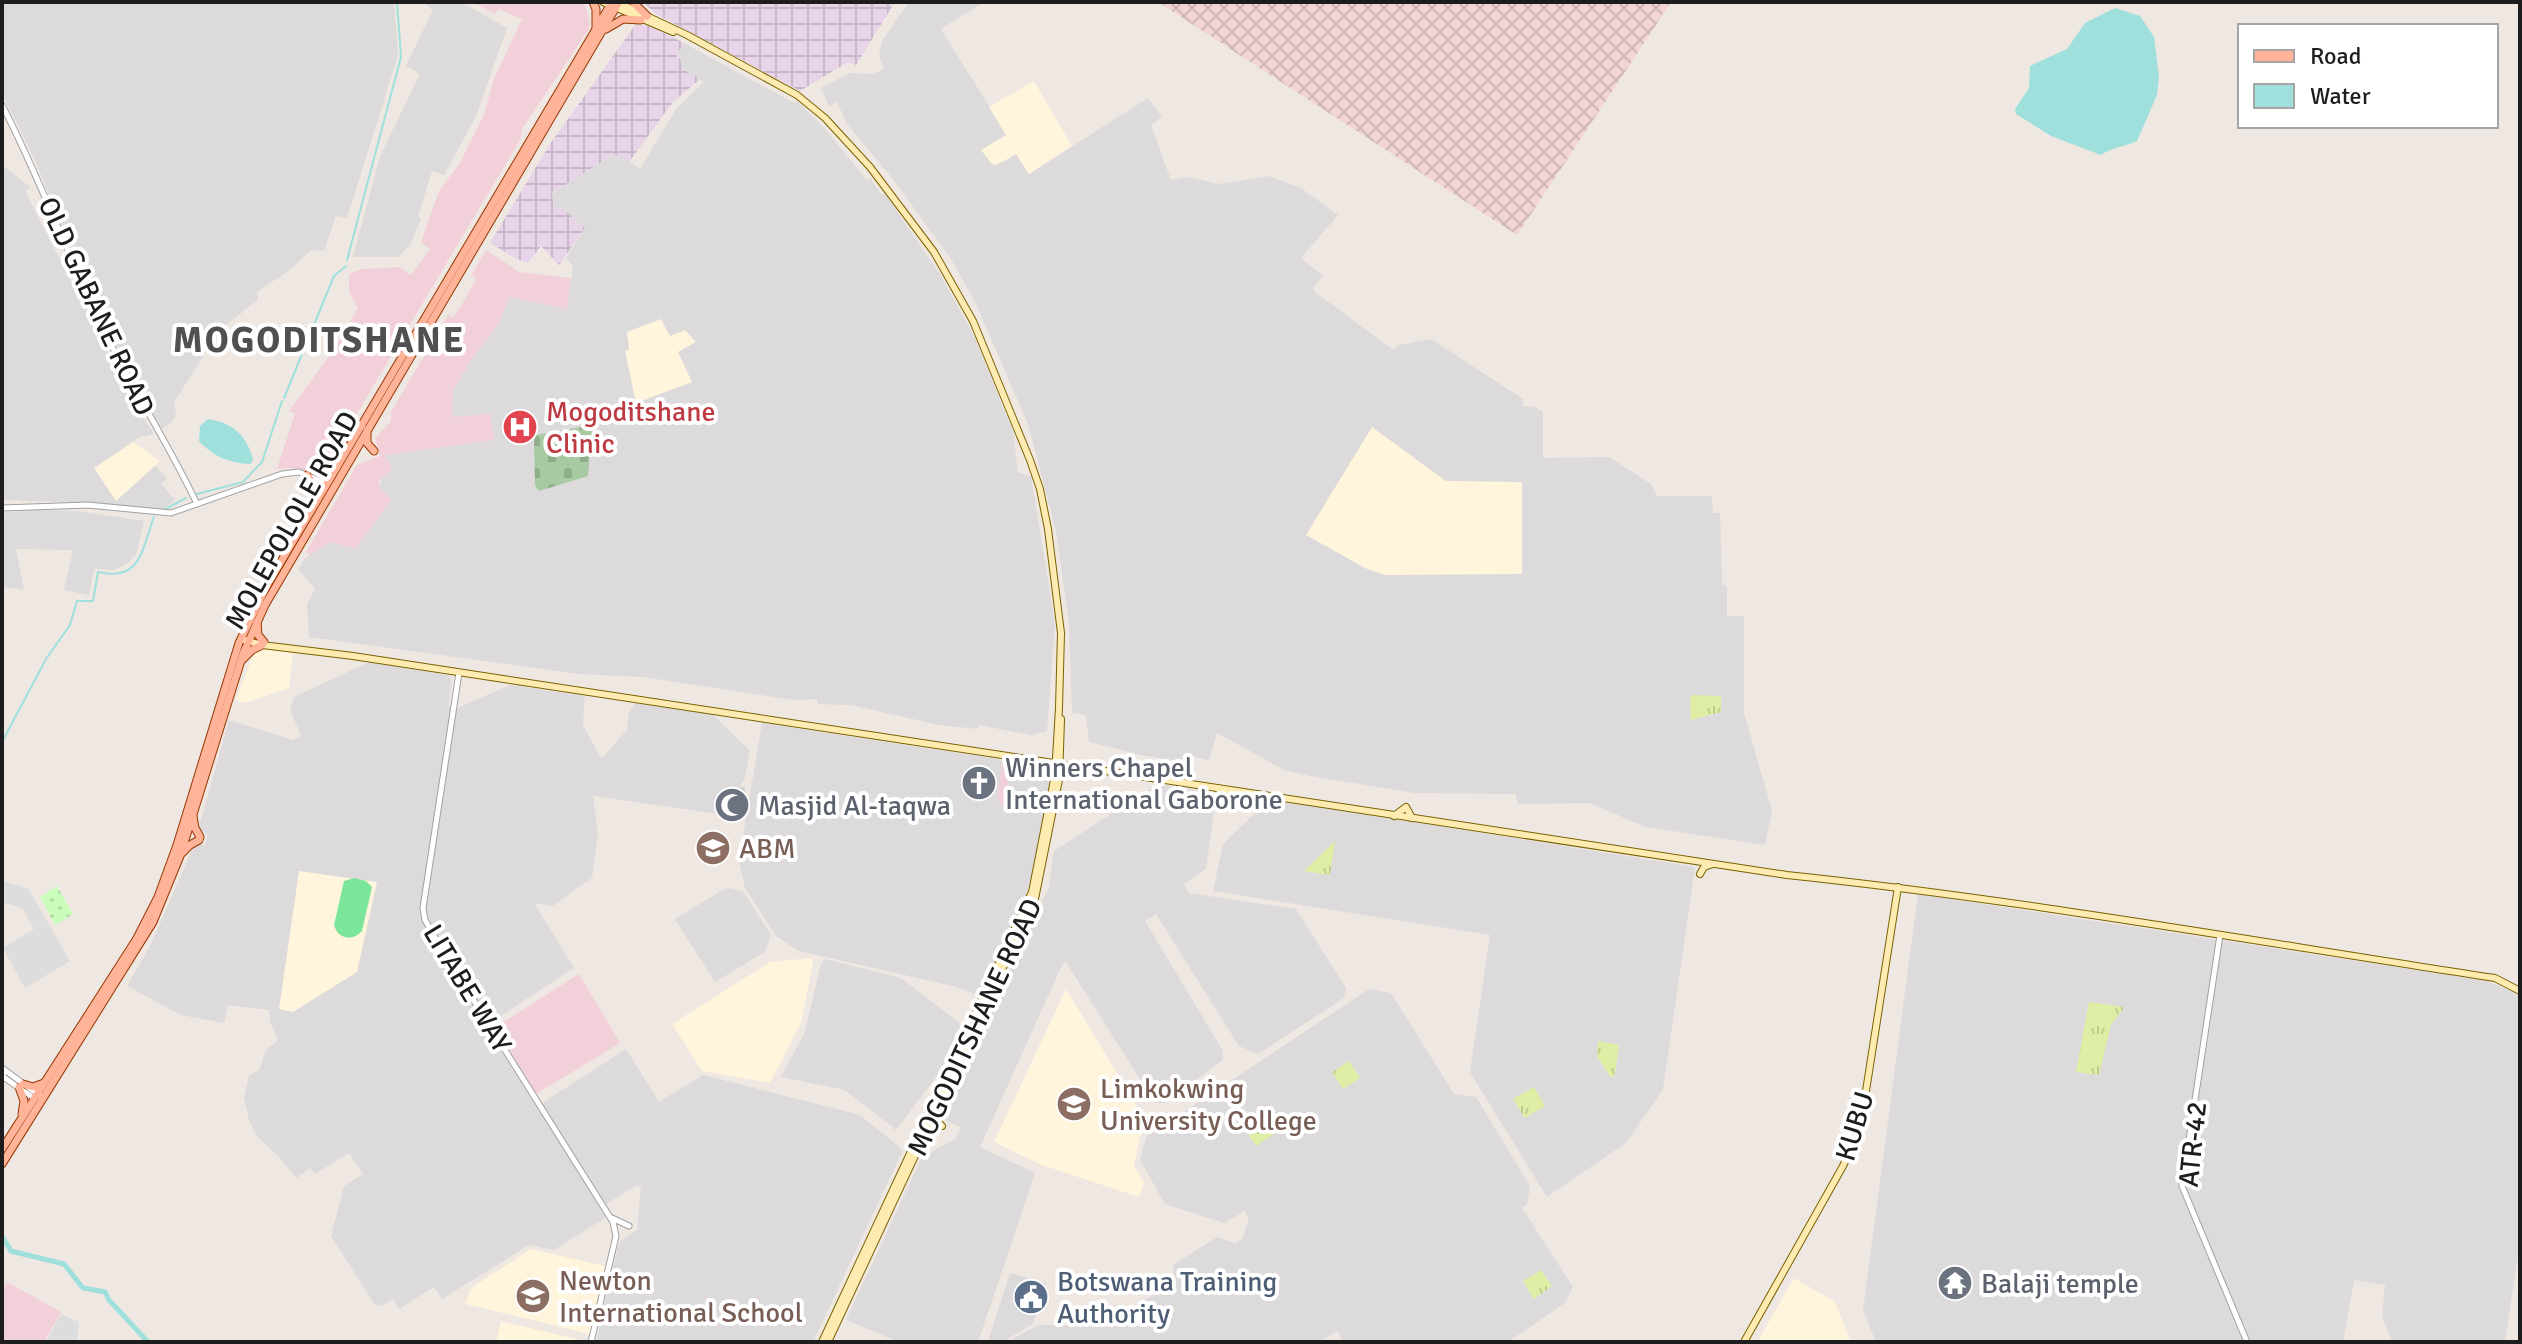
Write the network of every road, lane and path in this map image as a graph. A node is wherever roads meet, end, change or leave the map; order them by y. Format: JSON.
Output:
{"nodes":[{"id":1,"x":593,"y":2,"type":"edge"},
{"id":2,"x":633,"y":2,"type":"edge"},
{"id":3,"x":614,"y":4,"type":"edge"},
{"id":4,"x":644,"y":18,"type":"junction"},
{"id":5,"x":600,"y":30,"type":"junction"},
{"id":6,"x":578,"y":60,"type":"junction"},
{"id":7,"x":567,"y":66,"type":"dead end"},
{"id":8,"x":2,"y":105,"type":"edge"},
{"id":9,"x":475,"y":232,"type":"junction"},
{"id":10,"x":464,"y":239,"type":"dead end"},
{"id":11,"x":426,"y":331,"type":"junction"},
{"id":12,"x":411,"y":341,"type":"junction"},
{"id":13,"x":411,"y":368,"type":"dead end"},
{"id":14,"x":401,"y":372,"type":"junction"},
{"id":15,"x":368,"y":428,"type":"junction"},
{"id":16,"x":374,"y":451,"type":"dead end"},
{"id":17,"x":305,"y":474,"type":"junction"},
{"id":18,"x":328,"y":487,"type":"junction"},
{"id":19,"x":314,"y":502,"type":"junction"},
{"id":20,"x":197,"y":504,"type":"junction"},
{"id":21,"x":2,"y":508,"type":"edge"},
{"id":22,"x":257,"y":620,"type":"junction"},
{"id":23,"x":245,"y":638,"type":"junction"},
{"id":24,"x":266,"y":644,"type":"junction"},
{"id":25,"x":240,"y":662,"type":"junction"},
{"id":26,"x":459,"y":673,"type":"junction"},
{"id":27,"x":1060,"y":752,"type":"junction"},
{"id":28,"x":1047,"y":762,"type":"junction"},
{"id":29,"x":1058,"y":764,"type":"junction"},
{"id":30,"x":1074,"y":767,"type":"junction"},
{"id":31,"x":1057,"y":778,"type":"junction"},
{"id":32,"x":193,"y":814,"type":"junction"},
{"id":33,"x":180,"y":856,"type":"junction"},
{"id":34,"x":1694,"y":860,"type":"junction"},
{"id":35,"x":1717,"y":864,"type":"junction"},
{"id":36,"x":1888,"y":885,"type":"junction"},
{"id":37,"x":1898,"y":887,"type":"junction"},
{"id":38,"x":1897,"y":897,"type":"junction"},
{"id":39,"x":2220,"y":935,"type":"junction"},
{"id":40,"x":2520,"y":991,"type":"edge"},
{"id":41,"x":3,"y":1072,"type":"edge"},
{"id":42,"x":46,"y":1082,"type":"junction"},
{"id":43,"x":19,"y":1084,"type":"junction"},
{"id":44,"x":38,"y":1098,"type":"junction"},
{"id":45,"x":937,"y":1108,"type":"junction"},
{"id":46,"x":20,"y":1120,"type":"junction"},
{"id":47,"x":927,"y":1131,"type":"junction"},
{"id":48,"x":2,"y":1149,"type":"edge"},
{"id":49,"x":2,"y":1164,"type":"edge"},
{"id":50,"x":611,"y":1218,"type":"junction"},
{"id":51,"x":616,"y":1236,"type":"junction"},
{"id":52,"x":839,"y":1285,"type":"dead end"},
{"id":53,"x":842,"y":1297,"type":"junction"},
{"id":54,"x":591,"y":1342,"type":"edge"},
{"id":55,"x":825,"y":1342,"type":"edge"},
{"id":56,"x":1744,"y":1342,"type":"edge"},
{"id":57,"x":2247,"y":1342,"type":"edge"}],
"edges":[{"from":1,"to":5,"type":"main road"},
{"from":2,"to":4,"type":"main road"},
{"from":3,"to":4,"type":"main road"},
{"from":3,"to":5,"type":"main road","name":"MOLEPOLOLE ROAD"},
{"from":4,"to":5,"type":"main road"},
{"from":4,"to":27,"type":"main road","name":"MOGODITSHANE ROAD"},
{"from":5,"to":6,"type":"main road","name":"MOLEPOLOLE ROAD"},
{"from":5,"to":11,"type":"main road","name":"MOLEPOLOLE ROAD"},
{"from":6,"to":7,"type":"main road"},
{"from":6,"to":9,"type":"main road","name":"MOLEPOLOLE ROAD"},
{"from":8,"to":20,"type":"street","name":"OLD GABANE ROAD"},
{"from":9,"to":10,"type":"main road"},
{"from":9,"to":12,"type":"main road","name":"MOLEPOLOLE ROAD"},
{"from":11,"to":12,"type":"main road"},
{"from":11,"to":14,"type":"main road","name":"MOLEPOLOLE ROAD"},
{"from":12,"to":18,"type":"main road","name":"MOLEPOLOLE ROAD"},
{"from":13,"to":14,"type":"main road"},
{"from":14,"to":15,"type":"main road","name":"MOLEPOLOLE ROAD"},
{"from":15,"to":16,"type":"main road"},
{"from":15,"to":18,"type":"main road","name":"MOLEPOLOLE ROAD"},
{"from":17,"to":18,"type":"street"},
{"from":17,"to":19,"type":"main road"},
{"from":17,"to":20,"type":"street"},
{"from":18,"to":19,"type":"main road","name":"MOLEPOLOLE ROAD"},
{"from":18,"to":22,"type":"main road","name":"MOLEPOLOLE ROAD"},
{"from":19,"to":23,"type":"main road","name":"MOLEPOLOLE ROAD"},
{"from":20,"to":21,"type":"street"},
{"from":22,"to":23,"type":"main road","name":"MOLEPOLOLE ROAD"},
{"from":22,"to":24,"type":"main road"},
{"from":23,"to":24,"type":"main road"},
{"from":23,"to":25,"type":"main road","name":"MOLEPOLOLE ROAD"},
{"from":23,"to":42,"type":"main road","name":"MOLEPOLOLE ROAD"},
{"from":24,"to":25,"type":"main road"},
{"from":24,"to":26,"type":"main road"},
{"from":25,"to":32,"type":"main road","name":"MOLEPOLOLE ROAD"},
{"from":26,"to":28,"type":"main road"},
{"from":26,"to":50,"type":"street","name":"LITABE WAY"},
{"from":27,"to":28,"type":"main road"},
{"from":27,"to":29,"type":"main road","name":"MOGODITSHANE ROAD"},
{"from":27,"to":30,"type":"main road"},
{"from":28,"to":29,"type":"main road"},
{"from":28,"to":31,"type":"main road"},
{"from":29,"to":30,"type":"main road"},
{"from":29,"to":31,"type":"main road","name":"MOGODITSHANE ROAD"},
{"from":30,"to":31,"type":"main road"},
{"from":30,"to":34,"type":"main road"},
{"from":31,"to":45,"type":"main road","name":"MOGODITSHANE ROAD"},
{"from":31,"to":53,"type":"main road","name":"MOGODITSHANE ROAD"},
{"from":32,"to":33,"type":"main road","name":"MOLEPOLOLE ROAD"},
{"from":32,"to":33,"type":"main road"},
{"from":33,"to":44,"type":"main road","name":"MOLEPOLOLE ROAD"},
{"from":34,"to":35,"type":"main road"},
{"from":34,"to":35,"type":"main road"},
{"from":35,"to":36,"type":"main road"},
{"from":36,"to":37,"type":"main road"},
{"from":36,"to":38,"type":"main road"},
{"from":37,"to":38,"type":"main road","name":"KUBU"},
{"from":37,"to":39,"type":"main road"},
{"from":38,"to":56,"type":"main road","name":"KUBU"},
{"from":39,"to":40,"type":"main road"},
{"from":39,"to":57,"type":"street","name":"ATR-42"},
{"from":41,"to":43,"type":"street"},
{"from":42,"to":43,"type":"main road"},
{"from":42,"to":44,"type":"main road","name":"MOLEPOLOLE ROAD"},
{"from":43,"to":44,"type":"street"},
{"from":43,"to":46,"type":"main road"},
{"from":44,"to":46,"type":"main road","name":"MOLEPOLOLE ROAD"},
{"from":44,"to":49,"type":"main road","name":"MOLEPOLOLE ROAD"},
{"from":45,"to":47,"type":"main road","name":"MOGODITSHANE ROAD"},
{"from":45,"to":47,"type":"main road"},
{"from":46,"to":48,"type":"main road","name":"MOLEPOLOLE ROAD"},
{"from":47,"to":55,"type":"main road","name":"MOGODITSHANE ROAD"},
{"from":50,"to":51,"type":"street","name":"LITABE WAY"},
{"from":50,"to":51,"type":"street"},
{"from":51,"to":54,"type":"street"},
{"from":52,"to":53,"type":"main road"},
{"from":53,"to":55,"type":"main road","name":"MOGODITSHANE ROAD"}]}
